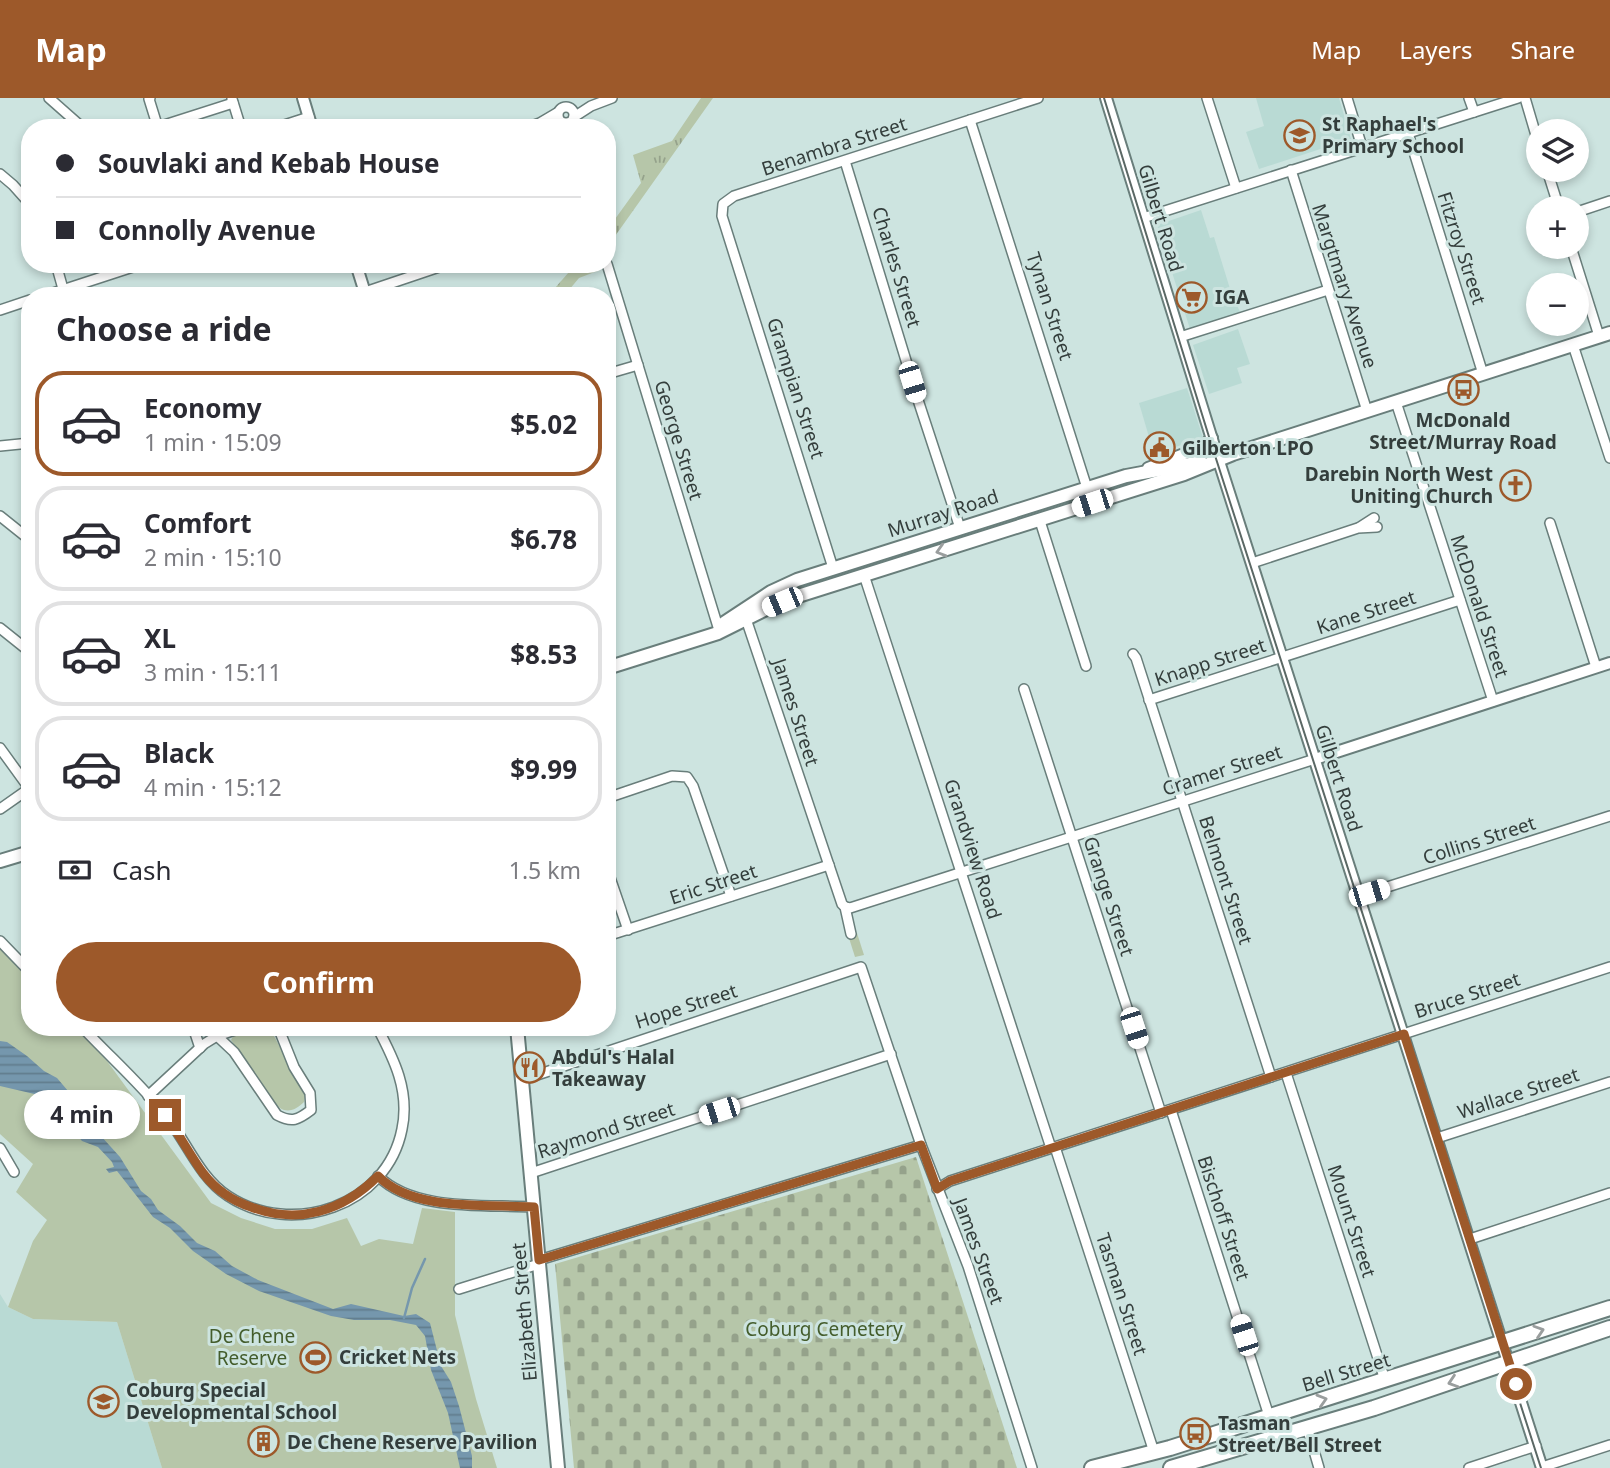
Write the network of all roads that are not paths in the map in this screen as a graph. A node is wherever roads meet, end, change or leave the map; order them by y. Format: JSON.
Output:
{"nodes":[{"id":1,"x":49,"y":98,"type":"edge"},
{"id":2,"x":150,"y":98,"type":"edge"},
{"id":3,"x":303,"y":98,"type":"edge"},
{"id":4,"x":612,"y":98,"type":"edge"},
{"id":5,"x":1038,"y":98,"type":"edge"},
{"id":6,"x":1106,"y":98,"type":"edge"},
{"id":7,"x":1207,"y":98,"type":"edge"},
{"id":8,"x":1347,"y":98,"type":"edge"},
{"id":9,"x":1469,"y":98,"type":"edge"},
{"id":10,"x":1518,"y":98,"type":"edge"},
{"id":11,"x":1525,"y":98,"type":"edge"},
{"id":12,"x":232,"y":101,"type":"edge"},
{"id":13,"x":1474,"y":112,"type":"junction"},
{"id":14,"x":565,"y":114,"type":"edge"},
{"id":15,"x":73,"y":119,"type":"edge"},
{"id":16,"x":155,"y":119,"type":"edge"},
{"id":17,"x":181,"y":119,"type":"edge"},
{"id":18,"x":238,"y":119,"type":"edge"},
{"id":19,"x":310,"y":119,"type":"edge"},
{"id":20,"x":1531,"y":119,"type":"edge"},
{"id":21,"x":971,"y":120,"type":"junction"},
{"id":22,"x":1408,"y":133,"type":"junction"},
{"id":23,"x":1362,"y":147,"type":"junction"},
{"id":24,"x":845,"y":161,"type":"junction"},
{"id":25,"x":1291,"y":170,"type":"junction"},
{"id":26,"x":0,"y":174,"type":"edge"},
{"id":27,"x":1236,"y":188,"type":"junction"},
{"id":28,"x":21,"y":194,"type":"edge"},
{"id":29,"x":1610,"y":201,"type":"edge"},
{"id":30,"x":723,"y":204,"type":"joint"},
{"id":31,"x":1589,"y":208,"type":"edge"},
{"id":32,"x":1143,"y":218,"type":"junction"},
{"id":33,"x":1576,"y":259,"type":"edge"},
{"id":34,"x":118,"y":273,"type":"edge"},
{"id":35,"x":423,"y":273,"type":"edge"},
{"id":36,"x":80,"y":287,"type":"edge"},
{"id":37,"x":384,"y":287,"type":"edge"},
{"id":38,"x":1328,"y":290,"type":"junction"},
{"id":39,"x":616,"y":293,"type":"edge"},
{"id":40,"x":21,"y":303,"type":"edge"},
{"id":41,"x":0,"y":310,"type":"edge"},
{"id":42,"x":1604,"y":335,"type":"edge"},
{"id":43,"x":1180,"y":337,"type":"junction"},
{"id":44,"x":1573,"y":345,"type":"junction"},
{"id":45,"x":638,"y":365,"type":"junction"},
{"id":46,"x":616,"y":371,"type":"edge"},
{"id":47,"x":1483,"y":374,"type":"junction"},
{"id":48,"x":1396,"y":402,"type":"junction"},
{"id":49,"x":1367,"y":411,"type":"junction"},
{"id":50,"x":1212,"y":438,"type":"junction"},
{"id":51,"x":21,"y":444,"type":"edge"},
{"id":52,"x":0,"y":446,"type":"edge"},
{"id":53,"x":1610,"y":458,"type":"edge"},
{"id":54,"x":1217,"y":460,"type":"junction"},
{"id":55,"x":1126,"y":476,"type":"junction"},
{"id":56,"x":1087,"y":488,"type":"junction"},
{"id":57,"x":1092,"y":503,"type":"junction"},
{"id":58,"x":1035,"y":504,"type":"junction"},
{"id":59,"x":0,"y":516,"type":"edge"},
{"id":60,"x":1040,"y":521,"type":"junction"},
{"id":61,"x":1376,"y":523,"type":"dead end"},
{"id":62,"x":1550,"y":523,"type":"dead end"},
{"id":63,"x":960,"y":528,"type":"junction"},
{"id":64,"x":21,"y":533,"type":"edge"},
{"id":65,"x":965,"y":544,"type":"junction"},
{"id":66,"x":860,"y":560,"type":"junction"},
{"id":67,"x":1252,"y":563,"type":"junction"},
{"id":68,"x":833,"y":568,"type":"junction"},
{"id":69,"x":864,"y":575,"type":"junction"},
{"id":70,"x":838,"y":583,"type":"junction"},
{"id":71,"x":1460,"y":600,"type":"junction"},
{"id":72,"x":747,"y":619,"type":"junction"},
{"id":73,"x":718,"y":627,"type":"junction"},
{"id":74,"x":0,"y":628,"type":"edge"},
{"id":75,"x":696,"y":639,"type":"junction"},
{"id":76,"x":21,"y":645,"type":"edge"},
{"id":77,"x":1133,"y":654,"type":"dead end"},
{"id":78,"x":1282,"y":658,"type":"junction"},
{"id":79,"x":1610,"y":663,"type":"edge"},
{"id":80,"x":616,"y":665,"type":"edge"},
{"id":81,"x":1086,"y":666,"type":"dead end"},
{"id":82,"x":1596,"y":667,"type":"junction"},
{"id":83,"x":1024,"y":689,"type":"dead end"},
{"id":84,"x":1149,"y":701,"type":"junction"},
{"id":85,"x":1493,"y":701,"type":"junction"},
{"id":86,"x":0,"y":748,"type":"edge"},
{"id":87,"x":1315,"y":758,"type":"junction"},
{"id":88,"x":21,"y":777,"type":"edge"},
{"id":89,"x":21,"y":794,"type":"edge"},
{"id":90,"x":616,"y":795,"type":"edge"},
{"id":91,"x":1183,"y":802,"type":"junction"},
{"id":92,"x":0,"y":809,"type":"edge"},
{"id":93,"x":1610,"y":816,"type":"edge"},
{"id":94,"x":1072,"y":836,"type":"junction"},
{"id":95,"x":21,"y":855,"type":"edge"},
{"id":96,"x":0,"y":861,"type":"edge"},
{"id":97,"x":829,"y":865,"type":"junction"},
{"id":98,"x":961,"y":874,"type":"junction"},
{"id":99,"x":616,"y":895,"type":"edge"},
{"id":100,"x":732,"y":896,"type":"junction"},
{"id":101,"x":1359,"y":896,"type":"junction"},
{"id":102,"x":845,"y":907,"type":"junction"},
{"id":103,"x":628,"y":930,"type":"junction"},
{"id":104,"x":616,"y":933,"type":"edge"},
{"id":105,"x":851,"y":934,"type":"dead end"},
{"id":106,"x":0,"y":941,"type":"edge"},
{"id":107,"x":21,"y":963,"type":"edge"},
{"id":108,"x":861,"y":967,"type":"joint"},
{"id":109,"x":1610,"y":967,"type":"edge"},
{"id":110,"x":1404,"y":1034,"type":"junction"},
{"id":111,"x":91,"y":1036,"type":"edge"},
{"id":112,"x":196,"y":1036,"type":"edge"},
{"id":113,"x":217,"y":1036,"type":"joint"},
{"id":114,"x":282,"y":1036,"type":"edge"},
{"id":115,"x":381,"y":1036,"type":"edge"},
{"id":116,"x":518,"y":1036,"type":"edge"},
{"id":117,"x":200,"y":1048,"type":"junction"},
{"id":118,"x":891,"y":1054,"type":"junction"},
{"id":119,"x":1286,"y":1073,"type":"junction"},
{"id":120,"x":1271,"y":1077,"type":"junction"},
{"id":121,"x":522,"y":1080,"type":"junction"},
{"id":122,"x":1610,"y":1082,"type":"edge"},
{"id":123,"x":148,"y":1096,"type":"junction"},
{"id":124,"x":1166,"y":1112,"type":"junction"},
{"id":125,"x":1437,"y":1138,"type":"junction"},
{"id":126,"x":921,"y":1145,"type":"junction"},
{"id":127,"x":1053,"y":1148,"type":"junction"},
{"id":128,"x":0,"y":1149,"type":"edge"},
{"id":129,"x":14,"y":1172,"type":"dead end"},
{"id":130,"x":531,"y":1174,"type":"junction"},
{"id":131,"x":378,"y":1176,"type":"junction"},
{"id":132,"x":937,"y":1189,"type":"junction"},
{"id":133,"x":1610,"y":1192,"type":"edge"},
{"id":134,"x":534,"y":1207,"type":"junction"},
{"id":135,"x":1470,"y":1239,"type":"junction"},
{"id":136,"x":539,"y":1262,"type":"junction"},
{"id":137,"x":459,"y":1289,"type":"dead end"},
{"id":138,"x":1610,"y":1308,"type":"edge"},
{"id":139,"x":1610,"y":1328,"type":"edge"},
{"id":140,"x":1503,"y":1342,"type":"junction"},
{"id":141,"x":1510,"y":1363,"type":"junction"},
{"id":142,"x":1385,"y":1380,"type":"junction"},
{"id":143,"x":1269,"y":1416,"type":"junction"},
{"id":144,"x":1307,"y":1427,"type":"junction"},
{"id":145,"x":1610,"y":1445,"type":"edge"},
{"id":146,"x":1535,"y":1446,"type":"junction"},
{"id":147,"x":1154,"y":1452,"type":"junction"},
{"id":148,"x":558,"y":1468,"type":"edge"},
{"id":149,"x":1032,"y":1468,"type":"edge"},
{"id":150,"x":1092,"y":1468,"type":"edge"},
{"id":151,"x":1171,"y":1468,"type":"edge"},
{"id":152,"x":1320,"y":1468,"type":"edge"},
{"id":153,"x":1469,"y":1468,"type":"edge"},
{"id":154,"x":1542,"y":1468,"type":"edge"}],
"edges":[{"from":1,"to":15,"type":"street"},
{"from":2,"to":16,"type":"street"},
{"from":3,"to":19,"type":"street"},
{"from":4,"to":14,"type":"street"},
{"from":5,"to":21,"type":"street","name":"Benambra Street"},
{"from":6,"to":32,"type":"street","name":"Gilbert Road"},
{"from":7,"to":27,"type":"street"},
{"from":8,"to":23,"type":"street"},
{"from":9,"to":13,"type":"street"},
{"from":10,"to":13,"type":"street"},
{"from":11,"to":20,"type":"street"},
{"from":12,"to":17,"type":"street"},
{"from":12,"to":18,"type":"street"},
{"from":13,"to":22,"type":"street"},
{"from":21,"to":24,"type":"street","name":"Benambra Street"},
{"from":21,"to":56,"type":"street","name":"Tynan Street"},
{"from":22,"to":23,"type":"street"},
{"from":22,"to":47,"type":"street","name":"Fitzroy Street"},
{"from":23,"to":25,"type":"street"},
{"from":24,"to":30,"type":"street","name":"Benambra Street"},
{"from":24,"to":63,"type":"street","name":"Charles Street"},
{"from":25,"to":27,"type":"street"},
{"from":25,"to":38,"type":"street","name":"Margtmary Avenue"},
{"from":26,"to":28,"type":"street"},
{"from":27,"to":32,"type":"street"},
{"from":29,"to":31,"type":"street"},
{"from":30,"to":68,"type":"street","name":"Grampian Street"},
{"from":32,"to":43,"type":"street","name":"Gilbert Road"},
{"from":33,"to":42,"type":"street"},
{"from":34,"to":36,"type":"street"},
{"from":35,"to":37,"type":"street"},
{"from":38,"to":43,"type":"street"},
{"from":38,"to":49,"type":"street","name":"Margtmary Avenue"},
{"from":39,"to":45,"type":"street","name":"George Street"},
{"from":40,"to":41,"type":"street"},
{"from":42,"to":44,"type":"main road","name":"Murray Road"},
{"from":43,"to":50,"type":"street","name":"Gilbert Road"},
{"from":44,"to":47,"type":"main road","name":"Murray Road"},
{"from":44,"to":53,"type":"street"},
{"from":45,"to":46,"type":"street"},
{"from":45,"to":73,"type":"street","name":"George Street"},
{"from":47,"to":48,"type":"main road","name":"Murray Road"},
{"from":48,"to":49,"type":"main road","name":"Murray Road"},
{"from":48,"to":71,"type":"street","name":"McDonald Street"},
{"from":49,"to":54,"type":"main road","name":"Murray Road"},
{"from":50,"to":54,"type":"street","name":"Gilbert Road"},
{"from":50,"to":55,"type":"street"},
{"from":51,"to":52,"type":"street"},
{"from":54,"to":55,"type":"main road","name":"Murray Road"},
{"from":54,"to":57,"type":"main road","name":"Murray Road"},
{"from":54,"to":67,"type":"street","name":"Gilbert Road"},
{"from":55,"to":56,"type":"main road","name":"Murray Road"},
{"from":56,"to":57,"type":"main road","name":"Tynan Street"},
{"from":56,"to":58,"type":"main road","name":"Murray Road"},
{"from":57,"to":60,"type":"main road","name":"Murray Road"},
{"from":58,"to":60,"type":"main road"},
{"from":58,"to":63,"type":"main road","name":"Murray Road"},
{"from":59,"to":64,"type":"street"},
{"from":60,"to":65,"type":"main road","name":"Murray Road"},
{"from":60,"to":81,"type":"street"},
{"from":61,"to":67,"type":"street"},
{"from":62,"to":82,"type":"street"},
{"from":63,"to":65,"type":"main road","name":"Charles Street"},
{"from":63,"to":66,"type":"main road","name":"Murray Road"},
{"from":65,"to":69,"type":"main road","name":"Murray Road","one_way":true},
{"from":66,"to":68,"type":"main road","name":"Murray Road"},
{"from":66,"to":69,"type":"main road","name":"Grandview Road"},
{"from":67,"to":78,"type":"street","name":"Gilbert Road"},
{"from":68,"to":70,"type":"main road","name":"Grampian Street"},
{"from":68,"to":73,"type":"main road","name":"Murray Road"},
{"from":69,"to":70,"type":"main road","name":"Murray Road"},
{"from":69,"to":98,"type":"street","name":"Grandview Road"},
{"from":70,"to":72,"type":"main road","name":"Murray Road"},
{"from":71,"to":78,"type":"street","name":"Kane Street"},
{"from":71,"to":85,"type":"street","name":"McDonald Street"},
{"from":72,"to":75,"type":"main road","name":"Murray Road"},
{"from":72,"to":97,"type":"street","name":"James Street"},
{"from":73,"to":75,"type":"main road","name":"Murray Road"},
{"from":74,"to":76,"type":"street"},
{"from":75,"to":80,"type":"main road","name":"Murray Road"},
{"from":77,"to":84,"type":"street","name":"Belmont Street"},
{"from":78,"to":84,"type":"street","name":"Knapp Street"},
{"from":78,"to":87,"type":"street","name":"Gilbert Road"},
{"from":79,"to":82,"type":"street","name":"Cramer Street"},
{"from":82,"to":85,"type":"street","name":"Cramer Street"},
{"from":83,"to":94,"type":"street","name":"Grange Street"},
{"from":84,"to":91,"type":"street","name":"Belmont Street"},
{"from":85,"to":87,"type":"street","name":"Cramer Street"},
{"from":86,"to":88,"type":"street"},
{"from":87,"to":91,"type":"street","name":"Cramer Street"},
{"from":87,"to":101,"type":"street","name":"Gilbert Road"},
{"from":89,"to":92,"type":"street"},
{"from":90,"to":100,"type":"street"},
{"from":91,"to":94,"type":"street","name":"Cramer Street"},
{"from":91,"to":120,"type":"street","name":"Belmont Street"},
{"from":93,"to":101,"type":"street","name":"Collins Street"},
{"from":94,"to":98,"type":"street","name":"Cramer Street"},
{"from":94,"to":124,"type":"street","name":"Grange Street"},
{"from":95,"to":96,"type":"main road"},
{"from":97,"to":100,"type":"street","name":"Eric Street"},
{"from":97,"to":102,"type":"street","name":"James Street"},
{"from":98,"to":102,"type":"street","name":"Cramer Street"},
{"from":98,"to":127,"type":"street","name":"Grandview Road"},
{"from":99,"to":103,"type":"street"},
{"from":100,"to":103,"type":"street","name":"Eric Street"},
{"from":101,"to":110,"type":"street","name":"Gilbert Road"},
{"from":102,"to":105,"type":"street","name":"James Street"},
{"from":103,"to":104,"type":"street","name":"Eric Street"},
{"from":106,"to":107,"type":"street"},
{"from":108,"to":118,"type":"street","name":"James Street"},
{"from":108,"to":121,"type":"street","name":"Hope Street"},
{"from":109,"to":110,"type":"street","name":"Bruce Street"},
{"from":110,"to":119,"type":"street","name":"Bruce Street"},
{"from":110,"to":125,"type":"street","name":"Gilbert Road"},
{"from":111,"to":123,"type":"street"},
{"from":112,"to":117,"type":"street"},
{"from":113,"to":114,"type":"street"},
{"from":113,"to":117,"type":"street"},
{"from":115,"to":131,"type":"street"},
{"from":116,"to":121,"type":"main road","name":"Elizabeth Street"},
{"from":117,"to":123,"type":"street"},
{"from":118,"to":126,"type":"street","name":"James Street"},
{"from":118,"to":130,"type":"street","name":"Raymond Street"},
{"from":119,"to":120,"type":"street","name":"Bruce Street"},
{"from":119,"to":142,"type":"street","name":"Mount Street"},
{"from":120,"to":124,"type":"street","name":"Bruce Street"},
{"from":121,"to":130,"type":"main road","name":"Elizabeth Street"},
{"from":122,"to":125,"type":"street","name":"Wallace Street"},
{"from":123,"to":131,"type":"street"},
{"from":124,"to":127,"type":"street","name":"Bruce Street"},
{"from":124,"to":143,"type":"street","name":"Bischoff Street"},
{"from":125,"to":135,"type":"street","name":"Gilbert Road"},
{"from":126,"to":132,"type":"street","name":"James Street"},
{"from":126,"to":136,"type":"street"},
{"from":127,"to":132,"type":"street","name":"Bruce Street"},
{"from":127,"to":147,"type":"street","name":"Tasman Street"},
{"from":128,"to":129,"type":"street"},
{"from":130,"to":134,"type":"main road","name":"Elizabeth Street"},
{"from":131,"to":134,"type":"street"},
{"from":132,"to":149,"type":"street","name":"James Street"},
{"from":133,"to":135,"type":"street"},
{"from":134,"to":136,"type":"main road","name":"Elizabeth Street"},
{"from":135,"to":140,"type":"street","name":"Gilbert Road"},
{"from":136,"to":137,"type":"street"},
{"from":136,"to":148,"type":"main road","name":"Elizabeth Street"},
{"from":140,"to":138,"type":"highway","name":"Bell Street","one_way":true},
{"from":139,"to":141,"type":"highway"},
{"from":140,"to":141,"type":"street","name":"Gilbert Road"},
{"from":140,"to":142,"type":"highway","name":"Bell Street"},
{"from":141,"to":144,"type":"highway","one_way":true},
{"from":141,"to":146,"type":"street","name":"Gilbert Road"},
{"from":143,"to":142,"type":"highway","name":"Bell Street","one_way":true},
{"from":143,"to":147,"type":"highway","name":"Bell Street"},
{"from":144,"to":151,"type":"highway"},
{"from":144,"to":152,"type":"street"},
{"from":145,"to":154,"type":"street"},
{"from":146,"to":153,"type":"street"},
{"from":146,"to":154,"type":"street","name":"Gilbert Road"},
{"from":147,"to":150,"type":"highway","name":"Bell Street"}]}
